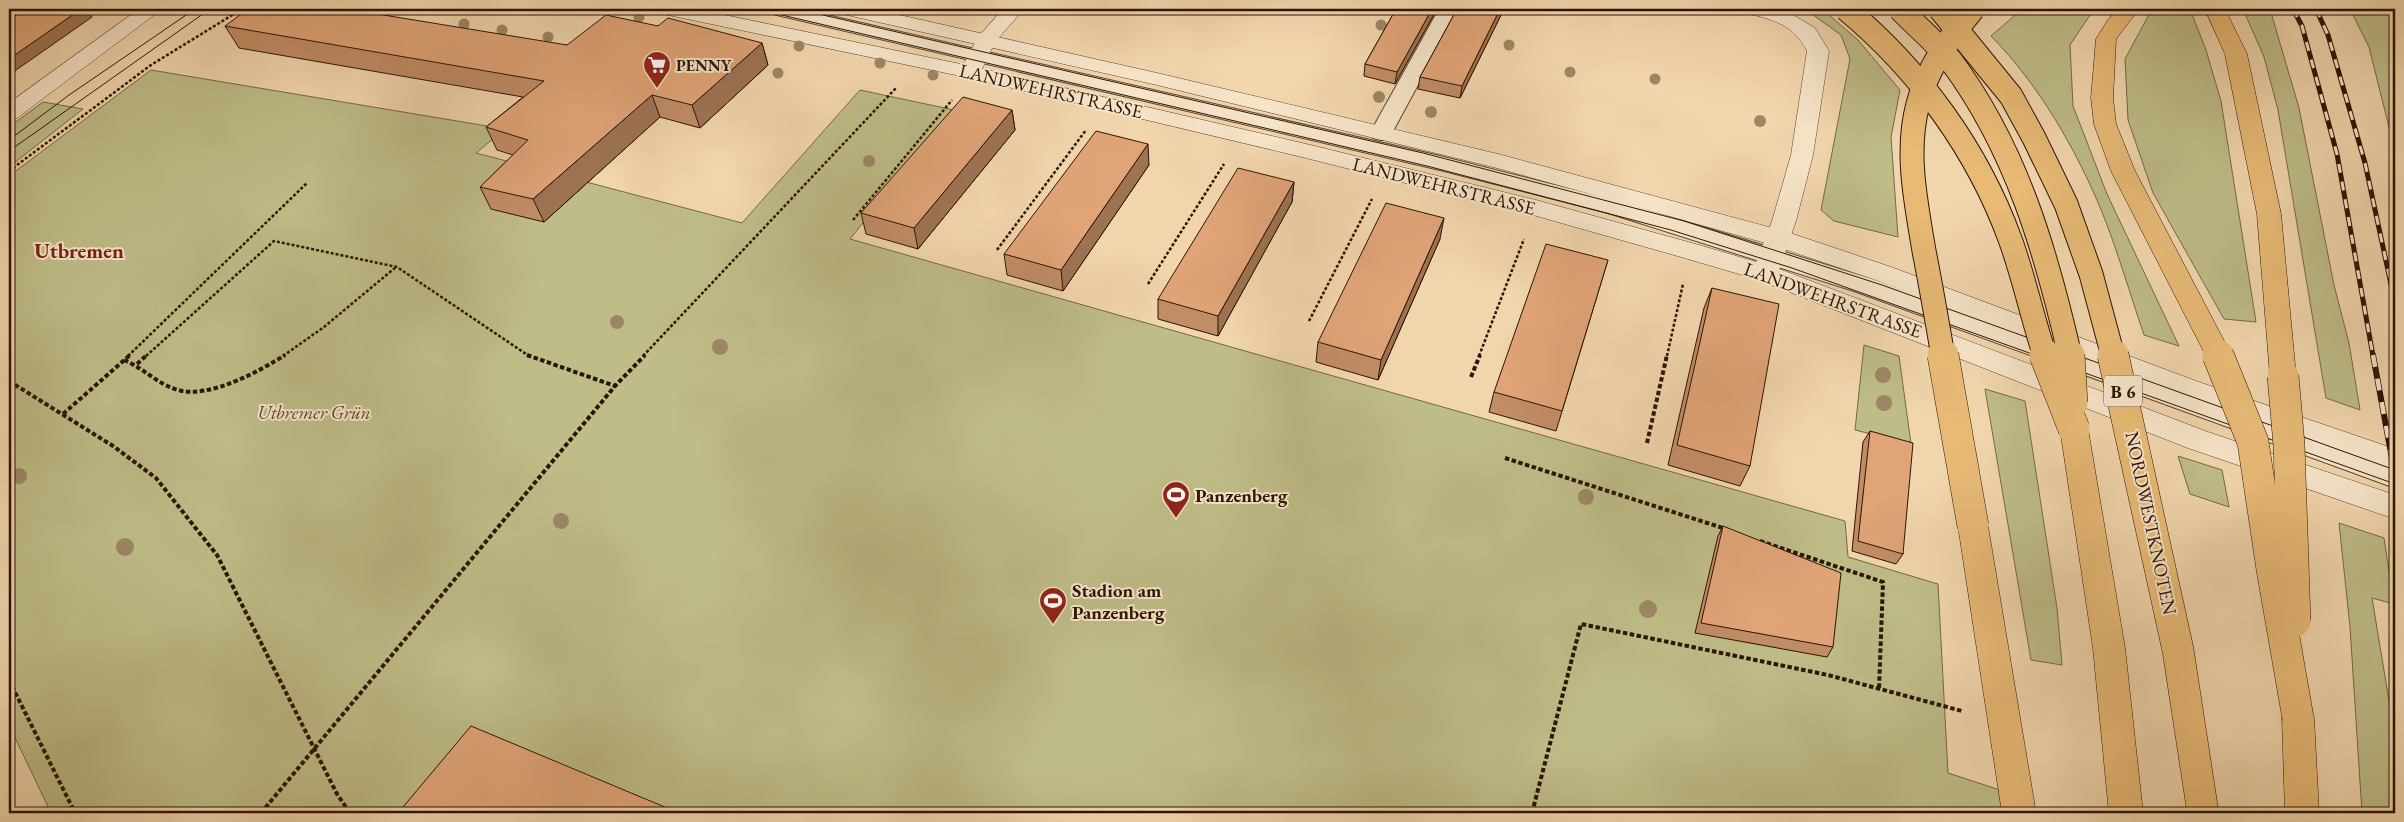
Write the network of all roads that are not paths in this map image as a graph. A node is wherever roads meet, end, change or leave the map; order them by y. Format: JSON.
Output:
{"nodes":[{"id":1,"x":152,"y":9,"type":"edge"},
{"id":2,"x":668,"y":9,"type":"edge"},
{"id":3,"x":777,"y":9,"type":"edge"},
{"id":4,"x":847,"y":9,"type":"edge"},
{"id":5,"x":1014,"y":9,"type":"edge"},
{"id":6,"x":1449,"y":9,"type":"edge"},
{"id":7,"x":1753,"y":9,"type":"edge"},
{"id":8,"x":1846,"y":9,"type":"edge"},
{"id":9,"x":1900,"y":9,"type":"edge"},
{"id":10,"x":1940,"y":9,"type":"edge"},
{"id":11,"x":1973,"y":9,"type":"edge"},
{"id":12,"x":2129,"y":9,"type":"edge"},
{"id":13,"x":2215,"y":9,"type":"edge"},
{"id":14,"x":978,"y":56,"type":"junction"},
{"id":15,"x":9,"y":113,"type":"edge"},
{"id":16,"x":1380,"y":133,"type":"junction"},
{"id":17,"x":1771,"y":255,"type":"junction"},
{"id":18,"x":2074,"y":429,"type":"junction"},
{"id":19,"x":2395,"y":460,"type":"edge"},
{"id":20,"x":2395,"y":477,"type":"edge"},
{"id":21,"x":2395,"y":507,"type":"edge"},
{"id":22,"x":2298,"y":718,"type":"junction"},
{"id":23,"x":2019,"y":813,"type":"edge"},
{"id":24,"x":2126,"y":813,"type":"edge"},
{"id":25,"x":2203,"y":813,"type":"edge"},
{"id":26,"x":2302,"y":813,"type":"edge"}],
"edges":[{"from":1,"to":15,"type":"street"},
{"from":2,"to":14,"type":"street","name":"LANDWEHRSTRASSE"},
{"from":3,"to":14,"type":"lane"},
{"from":4,"to":14,"type":"street","name":"LANDWEHRSTRASSE"},
{"from":5,"to":14,"type":"street"},
{"from":6,"to":16,"type":"lane"},
{"from":7,"to":17,"type":"street"},
{"from":8,"to":18,"type":"highway","bridge":true},
{"from":9,"to":18,"type":"highway","bridge":true},
{"from":10,"to":25,"type":"highway","name":"NORDWESTKNOTEN","number":"B 6","bridge":true},
{"from":11,"to":23,"type":"highway","bridge":true},
{"from":12,"to":22,"type":"highway","bridge":true},
{"from":13,"to":22,"type":"highway","bridge":true},
{"from":14,"to":16,"type":"street","name":"LANDWEHRSTRASSE"},
{"from":14,"to":17,"type":"lane"},
{"from":14,"to":17,"type":"street","name":"LANDWEHRSTRASSE"},
{"from":16,"to":17,"type":"street","name":"LANDWEHRSTRASSE"},
{"from":17,"to":19,"type":"street","name":"LANDWEHRSTRASSE"},
{"from":17,"to":20,"type":"lane"},
{"from":17,"to":21,"type":"street","name":"LANDWEHRSTRASSE"},
{"from":18,"to":24,"type":"highway"},
{"from":22,"to":26,"type":"highway"}]}
